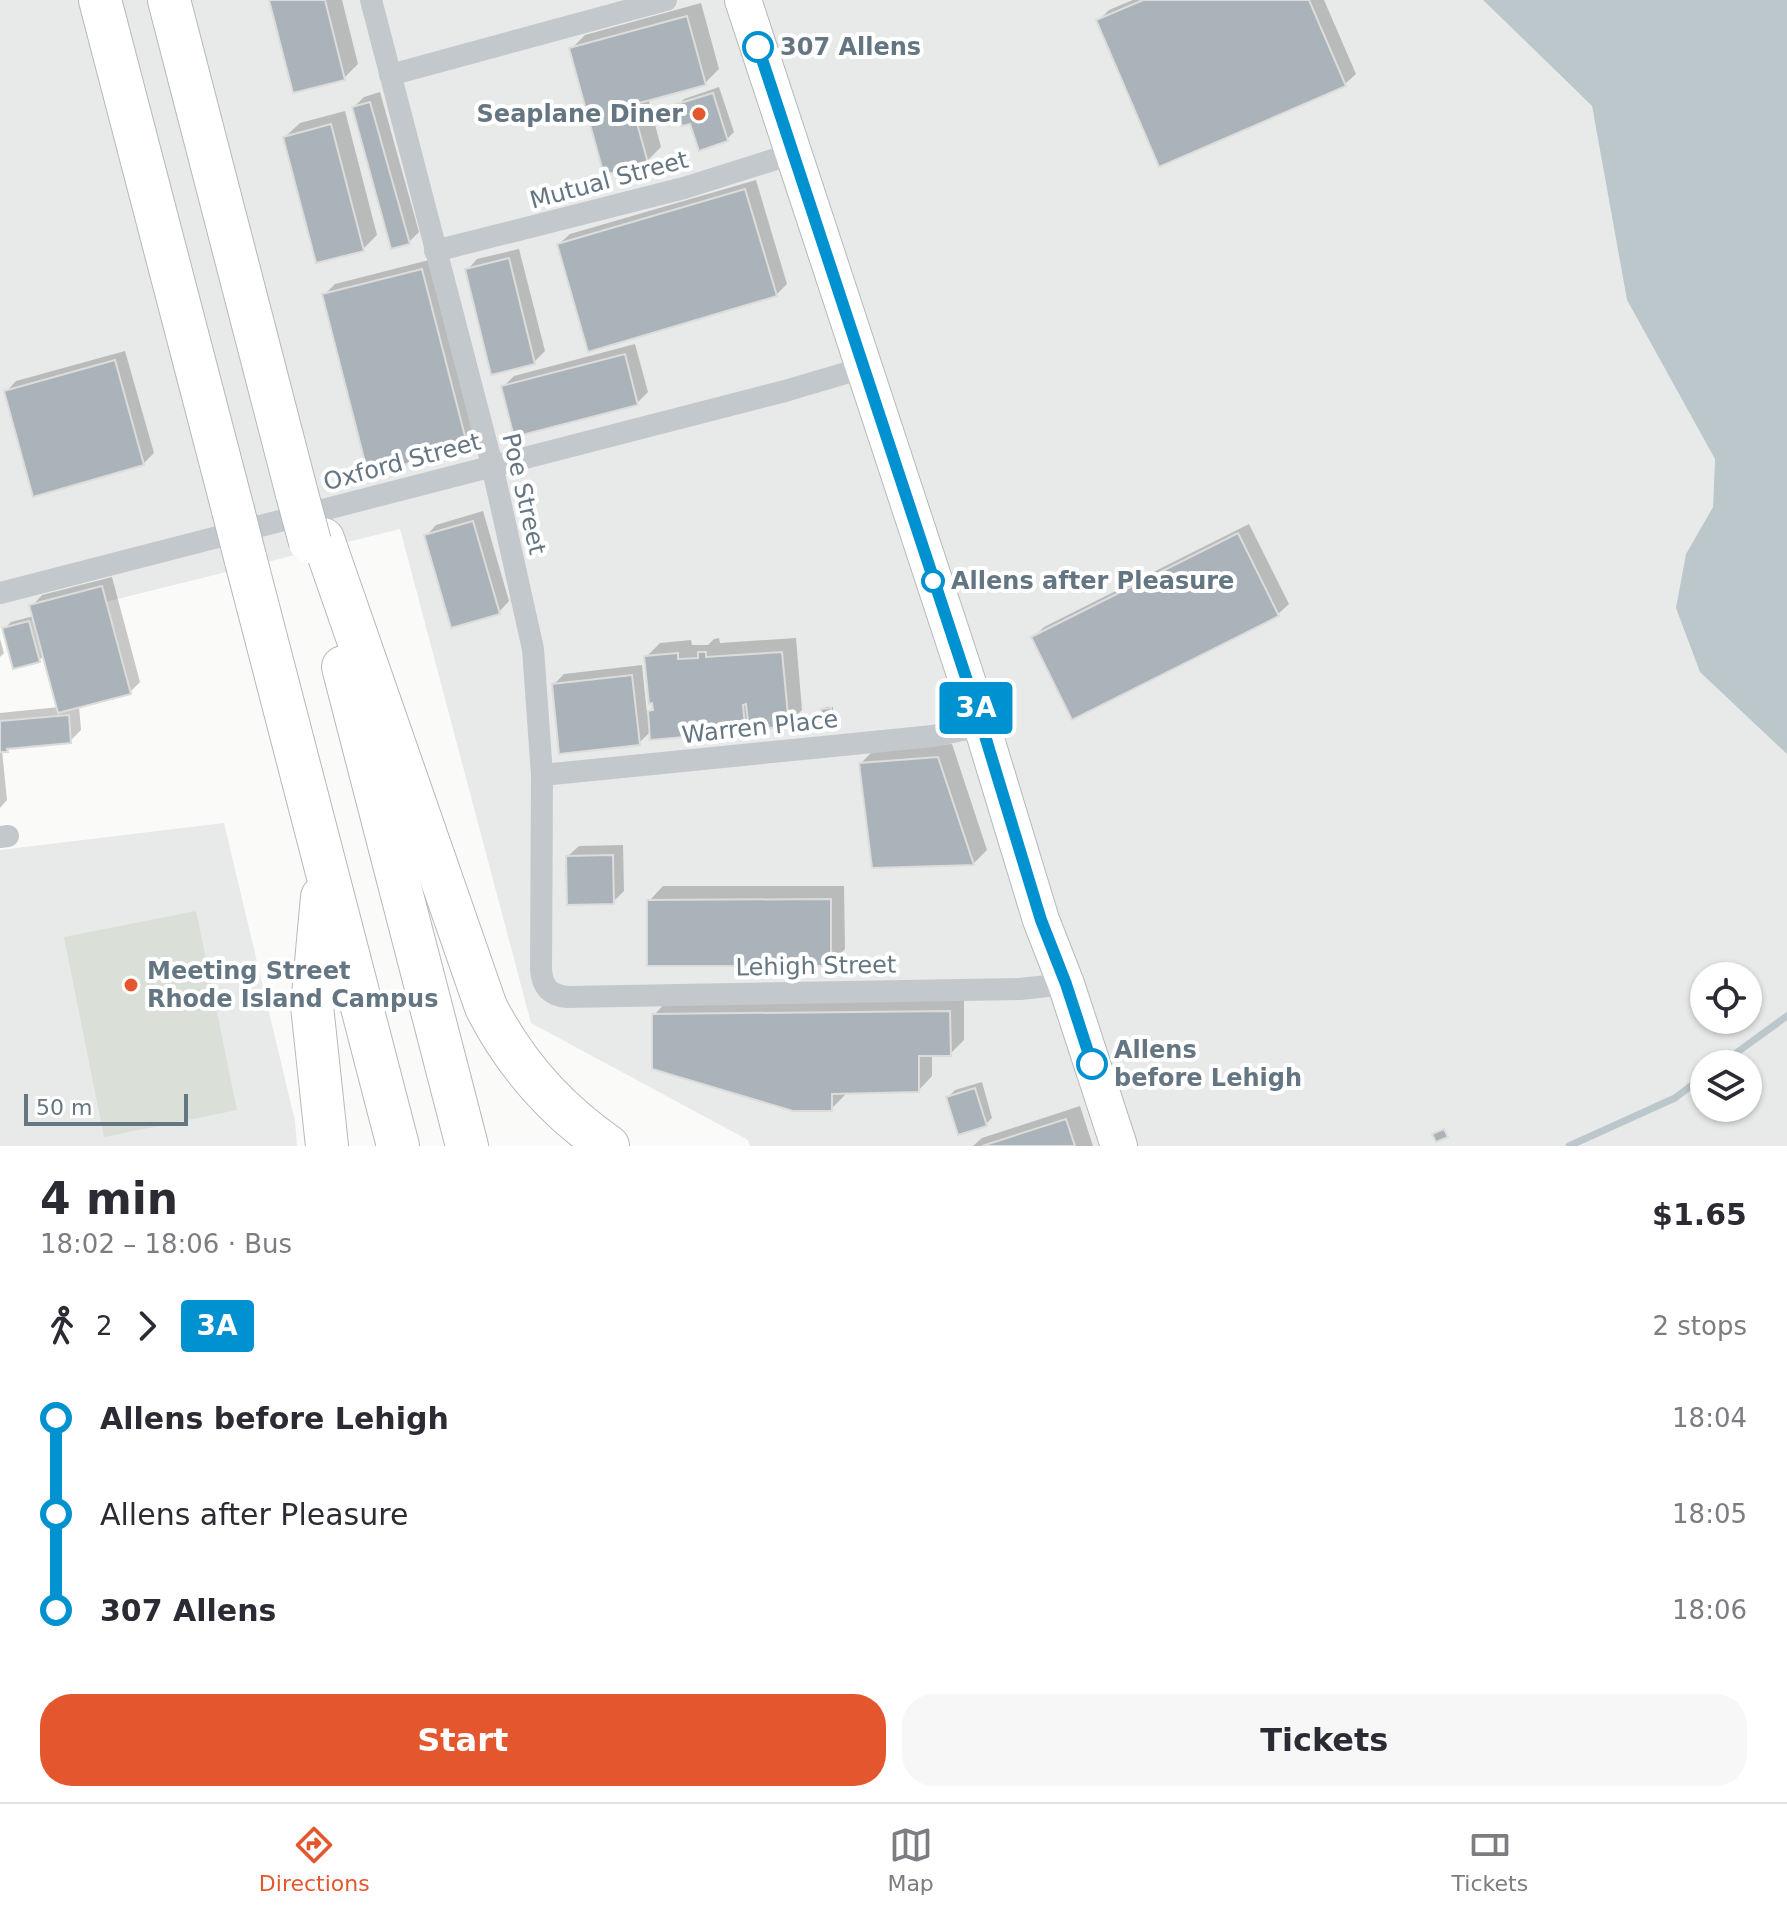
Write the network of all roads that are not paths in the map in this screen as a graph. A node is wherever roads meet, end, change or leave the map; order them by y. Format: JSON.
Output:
{"nodes":[{"id":1,"x":100,"y":0,"type":"edge"},
{"id":2,"x":169,"y":0,"type":"edge"},
{"id":3,"x":371,"y":0,"type":"edge"},
{"id":4,"x":666,"y":0,"type":"edge"},
{"id":5,"x":743,"y":0,"type":"edge"},
{"id":6,"x":390,"y":75,"type":"junction"},
{"id":7,"x":795,"y":153,"type":"junction"},
{"id":8,"x":435,"y":251,"type":"junction"},
{"id":9,"x":863,"y":368,"type":"junction"},
{"id":10,"x":492,"y":465,"type":"junction"},
{"id":11,"x":316,"y":541,"type":"junction"},
{"id":12,"x":0,"y":593,"type":"edge"},
{"id":13,"x":982,"y":726,"type":"junction"},
{"id":14,"x":542,"y":775,"type":"junction"},
{"id":15,"x":324,"y":868,"type":"junction"},
{"id":16,"x":1066,"y":984,"type":"junction"},
{"id":17,"x":567,"y":997,"type":"joint"},
{"id":18,"x":605,"y":1143,"type":"edge"},
{"id":19,"x":327,"y":1146,"type":"edge"},
{"id":20,"x":398,"y":1146,"type":"edge"},
{"id":21,"x":467,"y":1146,"type":"edge"},
{"id":22,"x":1119,"y":1146,"type":"edge"}],
"edges":[{"from":1,"to":15,"type":"highway","bridge":true},
{"from":2,"to":11,"type":"highway","bridge":true},
{"from":3,"to":6,"type":"street","name":"Poe Street"},
{"from":4,"to":6,"type":"street"},
{"from":5,"to":7,"type":"main road"},
{"from":6,"to":8,"type":"street","name":"Poe Street"},
{"from":7,"to":8,"type":"street","name":"Mutual Street"},
{"from":7,"to":9,"type":"main road"},
{"from":8,"to":10,"type":"street","name":"Poe Street"},
{"from":9,"to":10,"type":"street","name":"Oxford Street"},
{"from":9,"to":13,"type":"main road"},
{"from":10,"to":12,"type":"street","name":"Oxford Street"},
{"from":10,"to":14,"type":"street","name":"Poe Street"},
{"from":11,"to":18,"type":"highway"},
{"from":11,"to":21,"type":"highway"},
{"from":13,"to":14,"type":"street","name":"Warren Place"},
{"from":13,"to":16,"type":"main road"},
{"from":14,"to":17,"type":"street","name":"Poe Street"},
{"from":15,"to":19,"type":"highway"},
{"from":15,"to":20,"type":"highway"},
{"from":16,"to":17,"type":"street","name":"Lehigh Street"},
{"from":16,"to":22,"type":"main road"}]}
